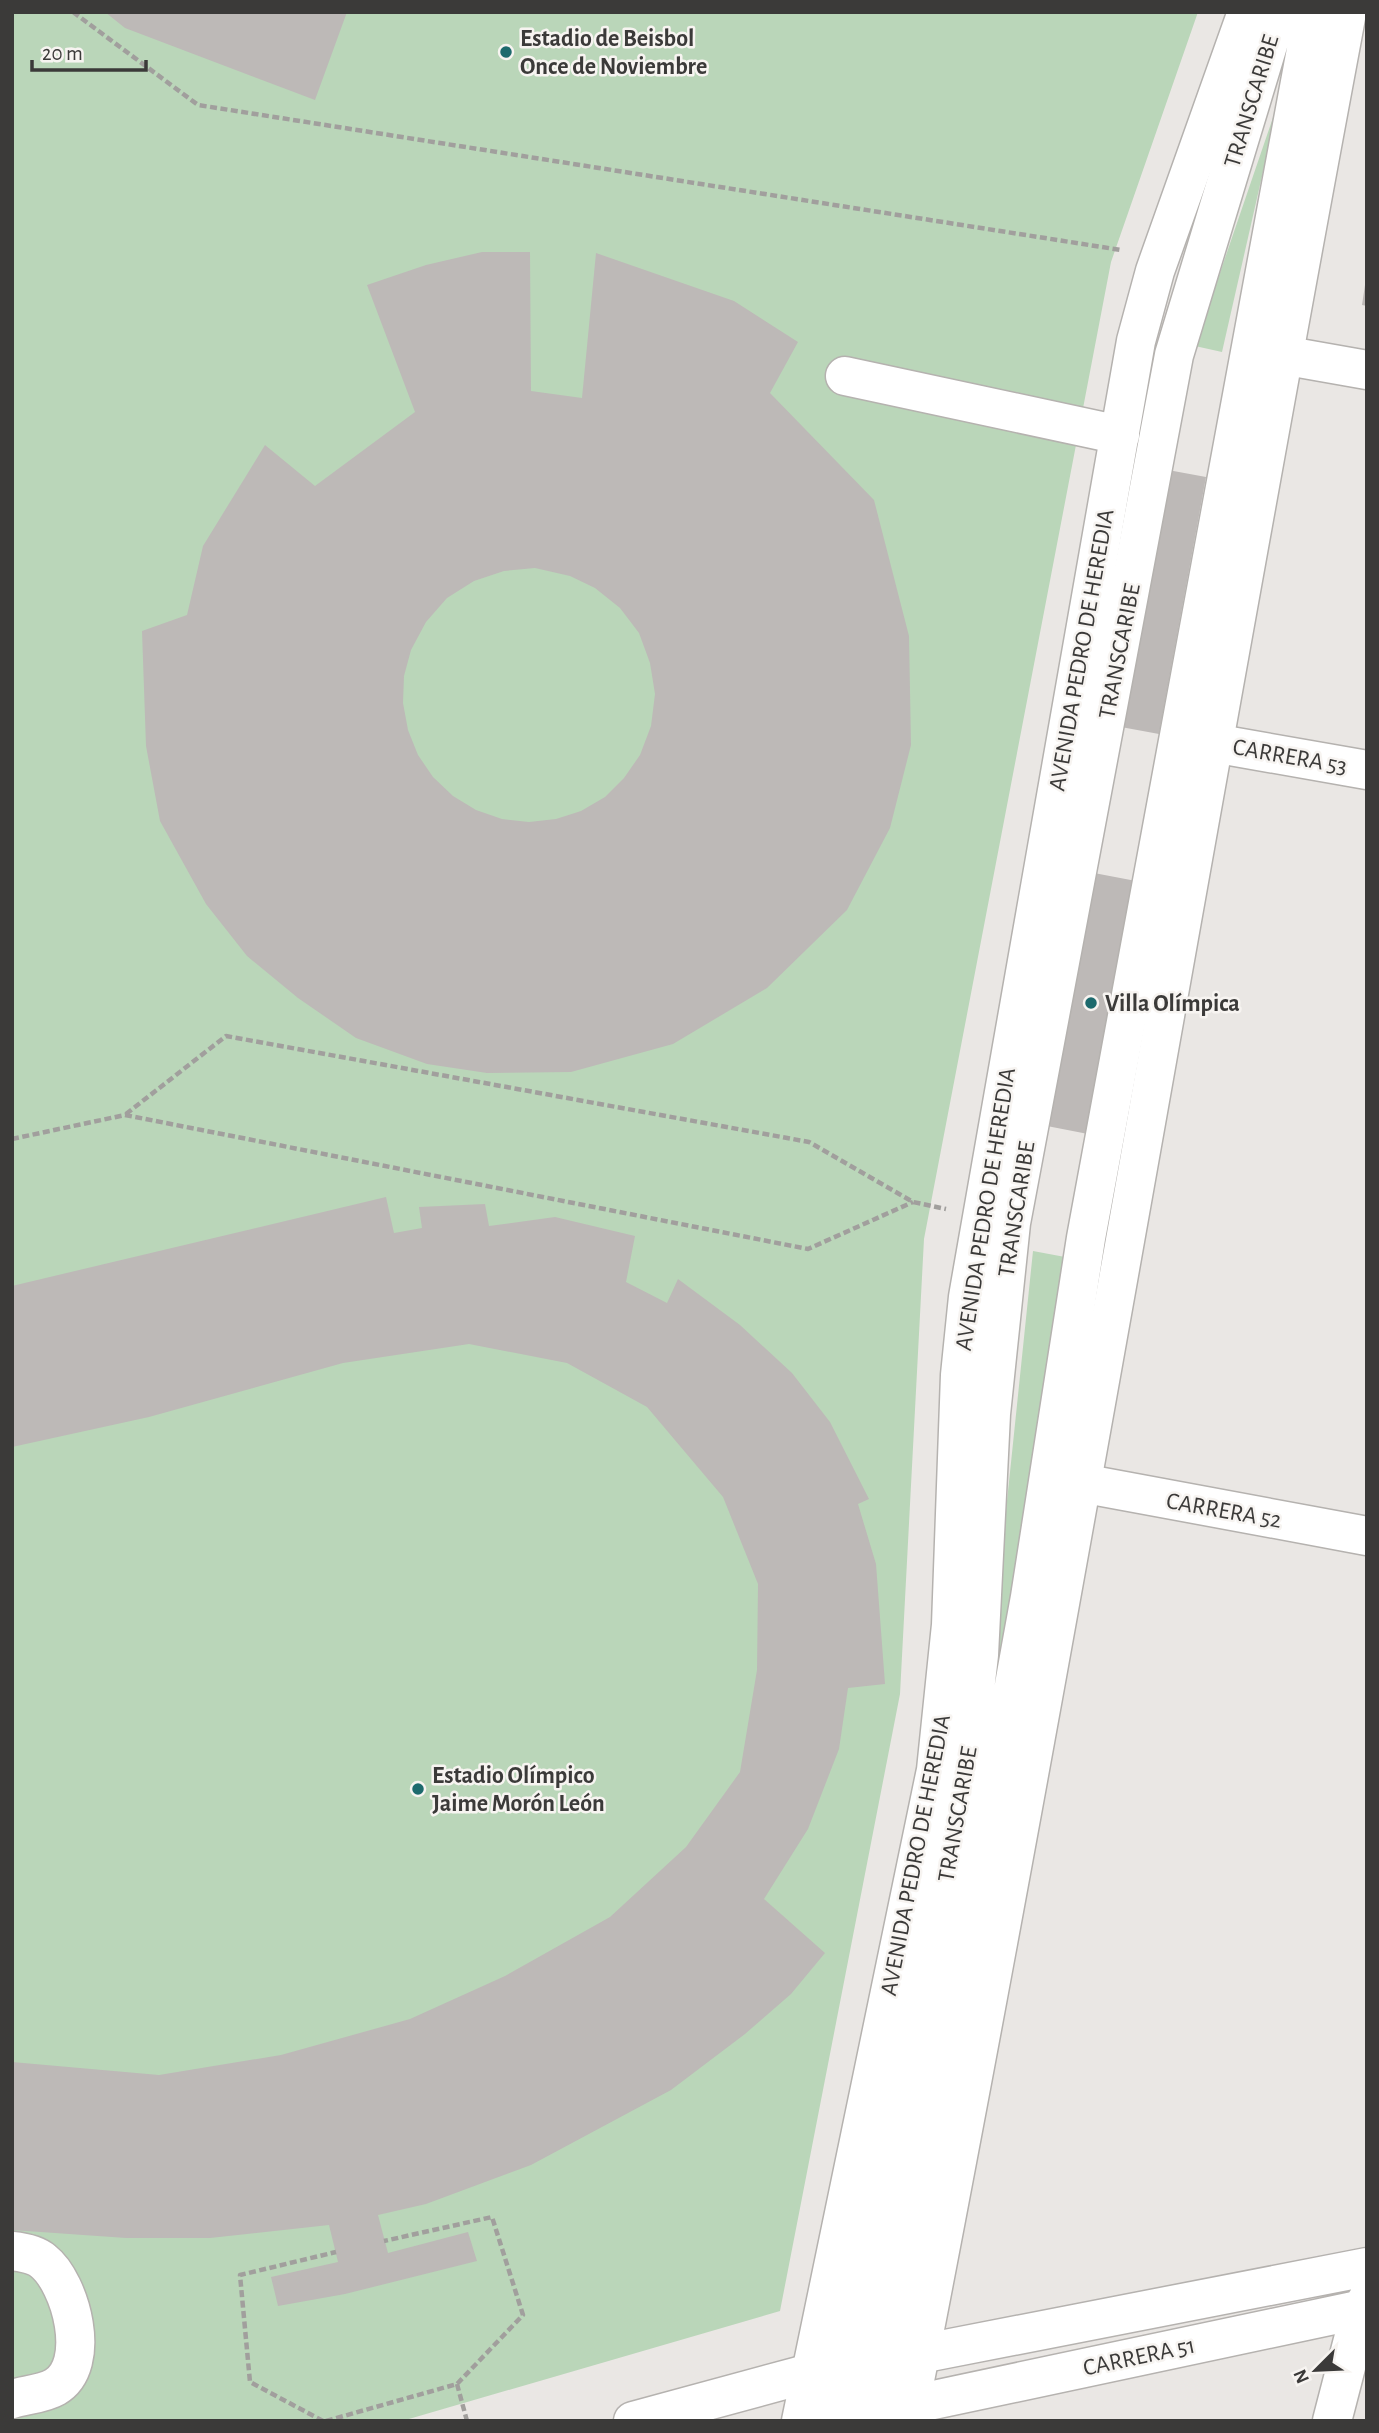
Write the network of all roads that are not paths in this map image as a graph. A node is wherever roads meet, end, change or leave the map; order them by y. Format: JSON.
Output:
{"nodes":[{"id":1,"x":1247,"y":12,"type":"edge"},
{"id":2,"x":1278,"y":12,"type":"edge"},
{"id":3,"x":1313,"y":12,"type":"edge"},
{"id":4,"x":1347,"y":12,"type":"edge"},
{"id":5,"x":1282,"y":355,"type":"junction"},
{"id":6,"x":1367,"y":370,"type":"edge"},
{"id":7,"x":845,"y":376,"type":"dead end"},
{"id":8,"x":1120,"y":435,"type":"junction"},
{"id":9,"x":1213,"y":743,"type":"junction"},
{"id":10,"x":1367,"y":770,"type":"edge"},
{"id":11,"x":1081,"y":1483,"type":"junction"},
{"id":12,"x":1367,"y":1536,"type":"edge"},
{"id":13,"x":12,"y":2251,"type":"edge"},
{"id":14,"x":1367,"y":2267,"type":"edge"},
{"id":15,"x":1365,"y":2306,"type":"edge"},
{"id":16,"x":920,"y":2354,"type":"junction"},
{"id":17,"x":810,"y":2373,"type":"junction"},
{"id":18,"x":12,"y":2399,"type":"edge"},
{"id":19,"x":909,"y":2413,"type":"edge"},
{"id":20,"x":633,"y":2421,"type":"edge"},
{"id":21,"x":801,"y":2421,"type":"edge"},
{"id":22,"x":839,"y":2421,"type":"edge"},
{"id":23,"x":874,"y":2421,"type":"edge"},
{"id":24,"x":1332,"y":2421,"type":"edge"}],
"edges":[{"from":1,"to":8,"type":"main road","name":"AVENIDA PEDRO DE HEREDIA"},
{"from":2,"to":22,"type":"main road","name":"TRANSCARIBE"},
{"from":3,"to":23,"type":"main road","name":"TRANSCARIBE"},
{"from":4,"to":5,"type":"main road"},
{"from":5,"to":6,"type":"main road"},
{"from":5,"to":9,"type":"main road"},
{"from":7,"to":8,"type":"main road"},
{"from":8,"to":17,"type":"main road","name":"AVENIDA PEDRO DE HEREDIA"},
{"from":9,"to":10,"type":"main road","name":"CARRERA 53"},
{"from":9,"to":11,"type":"main road"},
{"from":11,"to":12,"type":"main road","name":"CARRERA 52"},
{"from":11,"to":16,"type":"main road"},
{"from":13,"to":18,"type":"main road"},
{"from":14,"to":16,"type":"main road","name":"CARRERA 51"},
{"from":15,"to":19,"type":"main road","name":"CARRERA 51"},
{"from":15,"to":24,"type":"main road"},
{"from":16,"to":19,"type":"main road"},
{"from":17,"to":20,"type":"main road"},
{"from":17,"to":21,"type":"main road","name":"AVENIDA PEDRO DE HEREDIA"}]}
